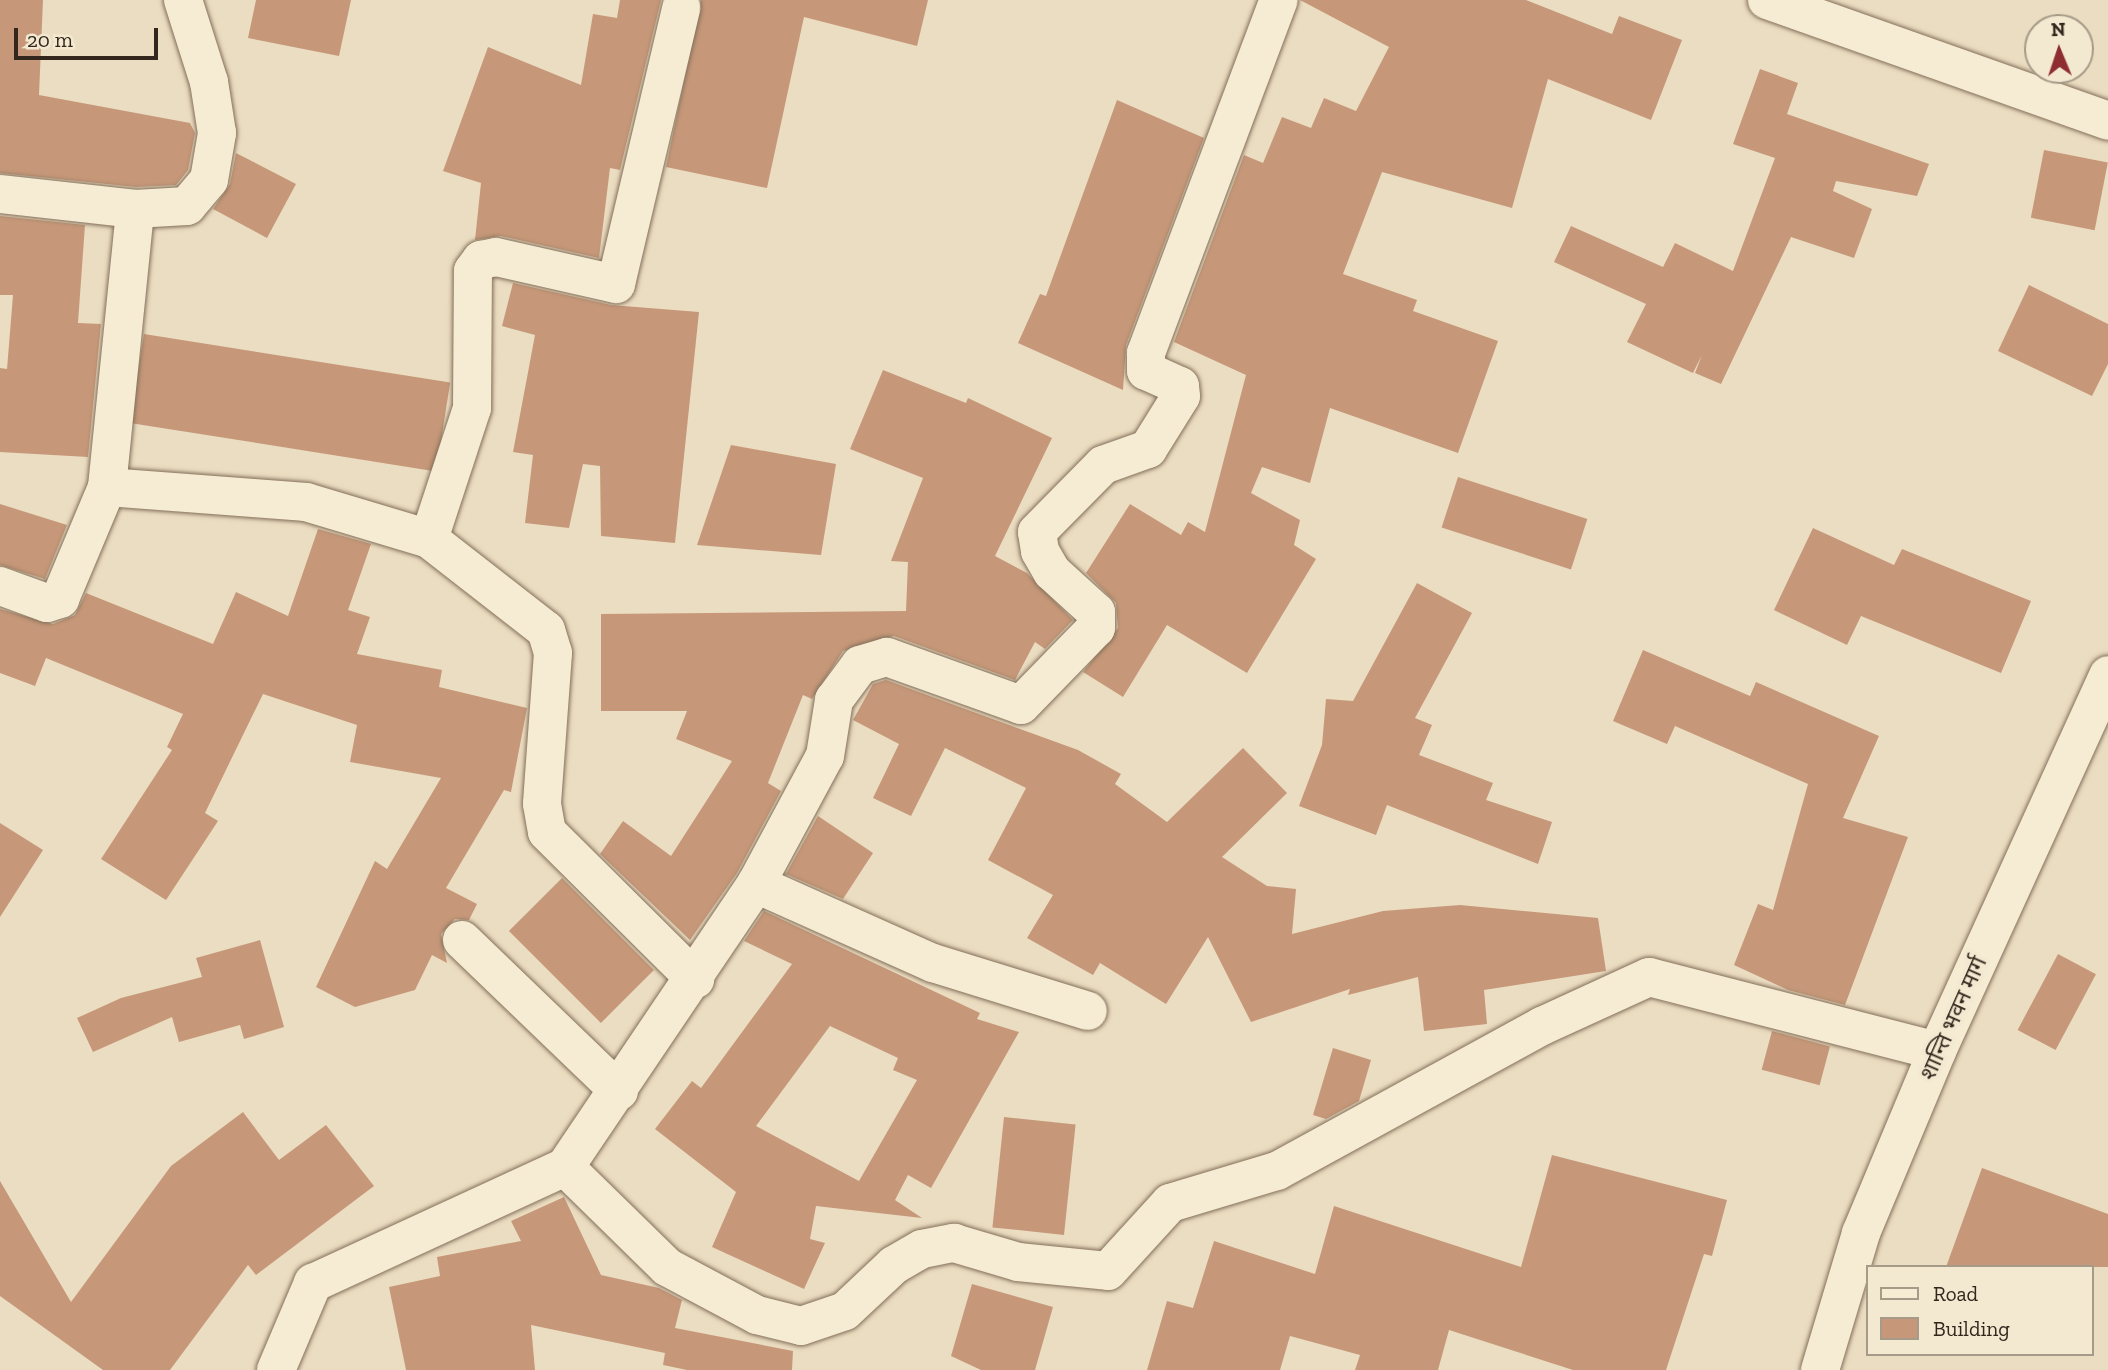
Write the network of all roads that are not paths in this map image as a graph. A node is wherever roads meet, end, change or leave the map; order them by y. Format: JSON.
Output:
{"nodes":[{"id":1,"x":183,"y":0,"type":"edge"},
{"id":2,"x":1279,"y":0,"type":"edge"},
{"id":3,"x":1767,"y":0,"type":"edge"},
{"id":4,"x":681,"y":8,"type":"dead end"},
{"id":5,"x":1821,"y":9,"type":"edge"},
{"id":6,"x":2108,"y":121,"type":"edge"},
{"id":7,"x":0,"y":194,"type":"edge"},
{"id":8,"x":135,"y":209,"type":"junction"},
{"id":9,"x":107,"y":486,"type":"junction"},
{"id":10,"x":429,"y":539,"type":"junction"},
{"id":11,"x":0,"y":586,"type":"edge"},
{"id":12,"x":2108,"y":675,"type":"edge"},
{"id":13,"x":756,"y":884,"type":"junction"},
{"id":14,"x":462,"y":940,"type":"dead end"},
{"id":15,"x":695,"y":979,"type":"junction"},
{"id":16,"x":1088,"y":1011,"type":"dead end"},
{"id":17,"x":1937,"y":1051,"type":"junction"},
{"id":18,"x":619,"y":1091,"type":"junction"},
{"id":19,"x":565,"y":1167,"type":"junction"},
{"id":20,"x":276,"y":1370,"type":"edge"},
{"id":21,"x":1820,"y":1370,"type":"edge"}],
"edges":[{"from":1,"to":8,"type":"street"},
{"from":2,"to":13,"type":"street"},
{"from":3,"to":5,"type":"street"},
{"from":4,"to":10,"type":"street"},
{"from":5,"to":6,"type":"street"},
{"from":7,"to":8,"type":"street"},
{"from":8,"to":9,"type":"street"},
{"from":9,"to":10,"type":"street"},
{"from":9,"to":11,"type":"street"},
{"from":10,"to":15,"type":"street"},
{"from":12,"to":17,"type":"street","name":"शान्ति भवन मार्ग"},
{"from":13,"to":15,"type":"street"},
{"from":13,"to":16,"type":"street"},
{"from":14,"to":18,"type":"street"},
{"from":15,"to":18,"type":"street"},
{"from":17,"to":19,"type":"street"},
{"from":17,"to":21,"type":"street","name":"शान्ति भवन मार्ग"},
{"from":18,"to":19,"type":"street"},
{"from":19,"to":20,"type":"street"}]}
